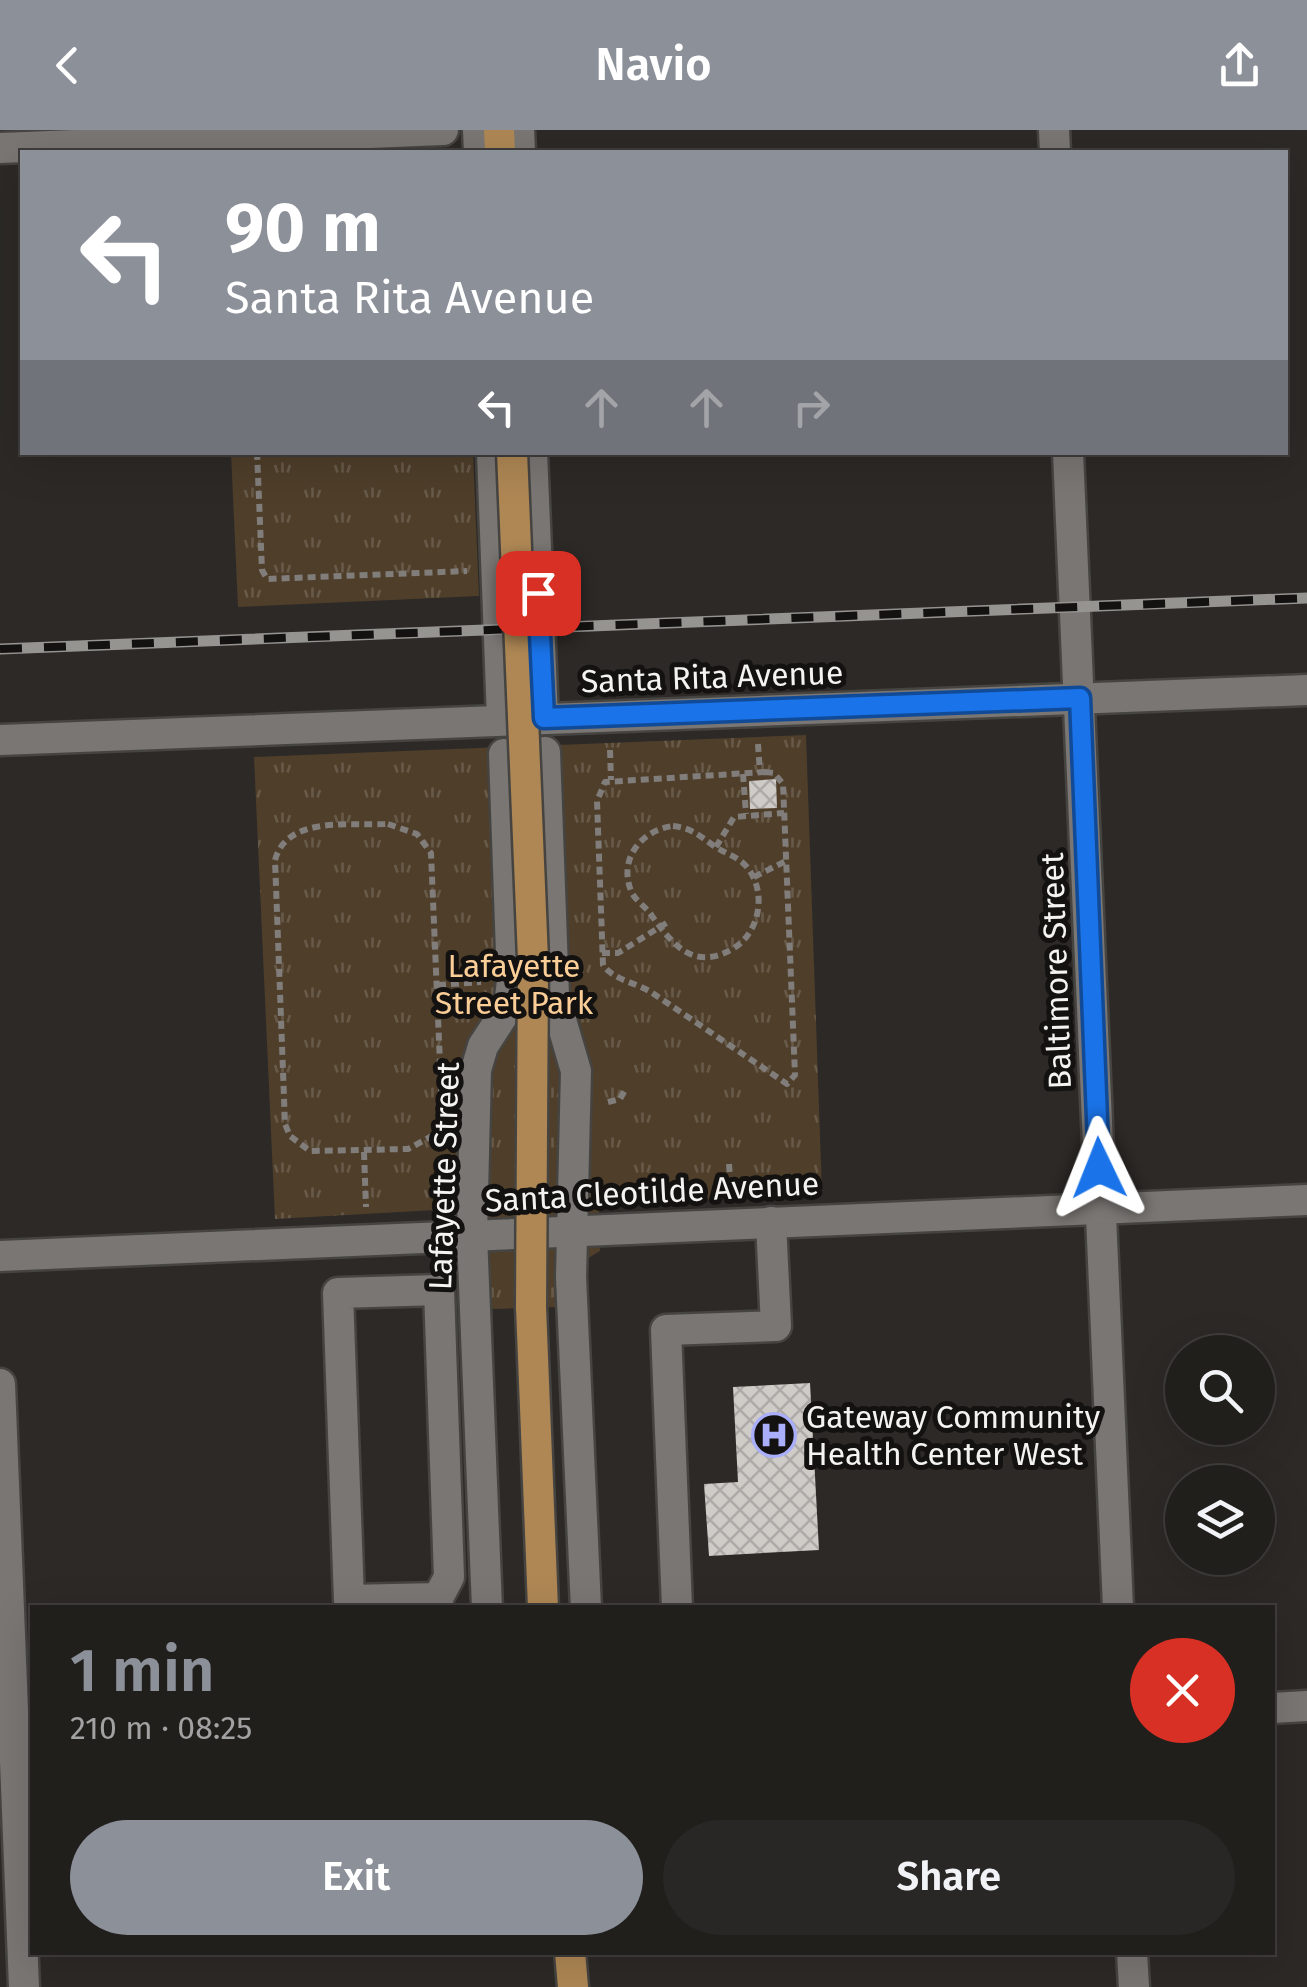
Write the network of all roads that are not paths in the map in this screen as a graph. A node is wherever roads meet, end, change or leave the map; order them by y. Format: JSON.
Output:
{"nodes":[{"id":1,"x":443,"y":130,"type":"edge"},
{"id":2,"x":0,"y":148,"type":"edge"},
{"id":3,"x":492,"y":455,"type":"edge"},
{"id":4,"x":512,"y":455,"type":"edge"},
{"id":5,"x":532,"y":455,"type":"edge"},
{"id":6,"x":1068,"y":455,"type":"edge"},
{"id":7,"x":1307,"y":690,"type":"edge"},
{"id":8,"x":1080,"y":698,"type":"junction"},
{"id":9,"x":544,"y":718,"type":"junction"},
{"id":10,"x":502,"y":719,"type":"junction"},
{"id":11,"x":0,"y":740,"type":"edge"},
{"id":12,"x":544,"y":752,"type":"dead end"},
{"id":13,"x":504,"y":754,"type":"dead end"},
{"id":14,"x":1307,"y":1200,"type":"edge"},
{"id":15,"x":1100,"y":1207,"type":"junction"},
{"id":16,"x":771,"y":1222,"type":"junction"},
{"id":17,"x":586,"y":1230,"type":"junction"},
{"id":18,"x":472,"y":1235,"type":"junction"},
{"id":19,"x":374,"y":1239,"type":"junction"},
{"id":20,"x":0,"y":1256,"type":"edge"},
{"id":21,"x":376,"y":1291,"type":"junction"},
{"id":22,"x":0,"y":1384,"type":"edge"},
{"id":23,"x":438,"y":1603,"type":"edge"},
{"id":24,"x":486,"y":1605,"type":"edge"},
{"id":25,"x":543,"y":1605,"type":"edge"},
{"id":26,"x":586,"y":1605,"type":"edge"},
{"id":27,"x":677,"y":1605,"type":"edge"},
{"id":28,"x":1118,"y":1605,"type":"edge"},
{"id":29,"x":1307,"y":1706,"type":"edge"},
{"id":30,"x":1275,"y":1708,"type":"edge"},
{"id":31,"x":16,"y":1760,"type":"edge"},
{"id":32,"x":570,"y":1955,"type":"edge"},
{"id":33,"x":1132,"y":1955,"type":"edge"},
{"id":34,"x":24,"y":1987,"type":"edge"},
{"id":35,"x":573,"y":1987,"type":"edge"},
{"id":36,"x":1134,"y":1987,"type":"edge"}],
"edges":[{"from":1,"to":2,"type":"street"},
{"from":3,"to":10,"type":"street"},
{"from":4,"to":25,"type":"main road","bridge":true},
{"from":5,"to":9,"type":"street"},
{"from":6,"to":8,"type":"street","name":"Baltimore Street"},
{"from":7,"to":8,"type":"street","name":"Santa Rita Avenue"},
{"from":8,"to":9,"type":"street","name":"Santa Rita Avenue"},
{"from":8,"to":15,"type":"street","name":"Baltimore Street"},
{"from":9,"to":10,"type":"street","name":"Santa Rita Avenue"},
{"from":10,"to":11,"type":"street","name":"Santa Rita Avenue"},
{"from":12,"to":17,"type":"street"},
{"from":13,"to":18,"type":"street","name":"Lafayette Street"},
{"from":14,"to":15,"type":"street","name":"Santa Cleotilde Avenue"},
{"from":15,"to":16,"type":"street","name":"Santa Cleotilde Avenue"},
{"from":15,"to":28,"type":"street","name":"Baltimore Street"},
{"from":16,"to":17,"type":"street","name":"Santa Cleotilde Avenue"},
{"from":16,"to":27,"type":"street"},
{"from":17,"to":18,"type":"street","name":"Santa Cleotilde Avenue"},
{"from":17,"to":26,"type":"street"},
{"from":18,"to":19,"type":"street","name":"Santa Cleotilde Avenue"},
{"from":18,"to":24,"type":"street","name":"Lafayette Street"},
{"from":19,"to":20,"type":"street","name":"Santa Cleotilde Avenue"},
{"from":19,"to":21,"type":"street"},
{"from":21,"to":23,"type":"street"},
{"from":21,"to":23,"type":"street"},
{"from":22,"to":31,"type":"street"},
{"from":29,"to":30,"type":"street"},
{"from":31,"to":34,"type":"street"},
{"from":32,"to":35,"type":"main road"},
{"from":33,"to":36,"type":"street"}]}
